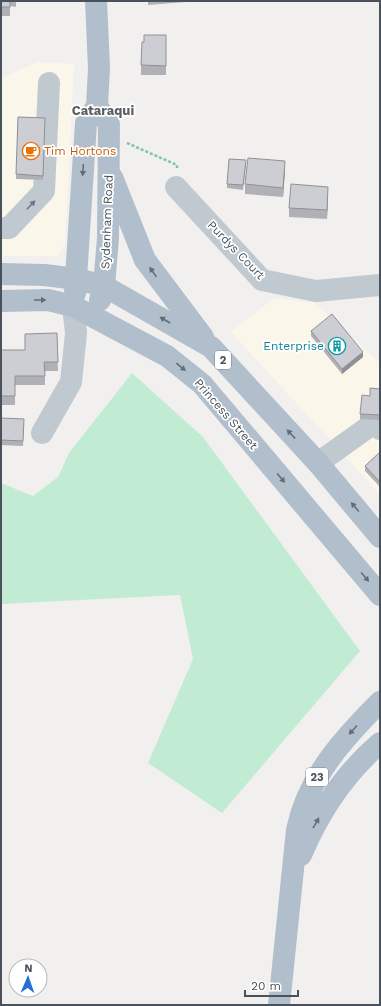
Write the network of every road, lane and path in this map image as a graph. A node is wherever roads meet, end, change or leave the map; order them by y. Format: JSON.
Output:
{"nodes":[{"id":1,"x":96,"y":1,"type":"edge"},
{"id":2,"x":49,"y":83,"type":"dead end"},
{"id":3,"x":97,"y":106,"type":"junction"},
{"id":4,"x":125,"y":142,"type":"dead end"},
{"id":5,"x":109,"y":168,"type":"junction"},
{"id":6,"x":176,"y":187,"type":"joint"},
{"id":7,"x":1,"y":228,"type":"edge"},
{"id":8,"x":1,"y":274,"type":"edge"},
{"id":9,"x":77,"y":279,"type":"junction"},
{"id":10,"x":380,"y":285,"type":"edge"},
{"id":11,"x":104,"y":286,"type":"junction"},
{"id":12,"x":1,"y":301,"type":"edge"},
{"id":13,"x":73,"y":306,"type":"junction"},
{"id":14,"x":96,"y":317,"type":"junction"},
{"id":15,"x":76,"y":333,"type":"junction"},
{"id":16,"x":211,"y":347,"type":"junction"},
{"id":17,"x":380,"y":429,"type":"edge"},
{"id":18,"x":42,"y":433,"type":"dead end"},
{"id":19,"x":318,"y":463,"type":"junction"},
{"id":20,"x":380,"y":537,"type":"edge"},
{"id":21,"x":380,"y":595,"type":"edge"},
{"id":22,"x":380,"y":702,"type":"edge"},
{"id":23,"x":380,"y":743,"type":"edge"},
{"id":24,"x":294,"y":871,"type":"junction"},
{"id":25,"x":279,"y":1005,"type":"edge"}],
"edges":[{"from":1,"to":3,"type":"main road"},
{"from":7,"to":2,"type":"street","one_way":true},
{"from":3,"to":5,"type":"main road","name":"Sydenham Road"},
{"from":3,"to":9,"type":"main road","one_way":true},
{"from":4,"to":6,"type":"path"},
{"from":5,"to":11,"type":"main road","name":"Sydenham Road"},
{"from":16,"to":5,"type":"main road","one_way":true},
{"from":6,"to":10,"type":"street","name":"Purdys Court"},
{"from":8,"to":9,"type":"main road","number":"2"},
{"from":9,"to":11,"type":"main road","number":"2"},
{"from":9,"to":13,"type":"main road"},
{"from":11,"to":14,"type":"main road","name":"Sydenham Road"},
{"from":16,"to":11,"type":"main road","number":"2","one_way":true},
{"from":12,"to":13,"type":"main road","name":"Princess Street","one_way":true},
{"from":13,"to":14,"type":"main road","name":"Princess Street"},
{"from":13,"to":15,"type":"street"},
{"from":14,"to":15,"type":"street"},
{"from":14,"to":21,"type":"main road","name":"Princess Street","one_way":true},
{"from":15,"to":18,"type":"street"},
{"from":19,"to":16,"type":"main road","number":"2","one_way":true},
{"from":17,"to":19,"type":"street"},
{"from":20,"to":19,"type":"main road","number":"2","one_way":true},
{"from":22,"to":24,"type":"main road","number":"23","one_way":true},
{"from":24,"to":23,"type":"main road","number":"23","one_way":true},
{"from":24,"to":25,"type":"main road","number":"23"}]}
